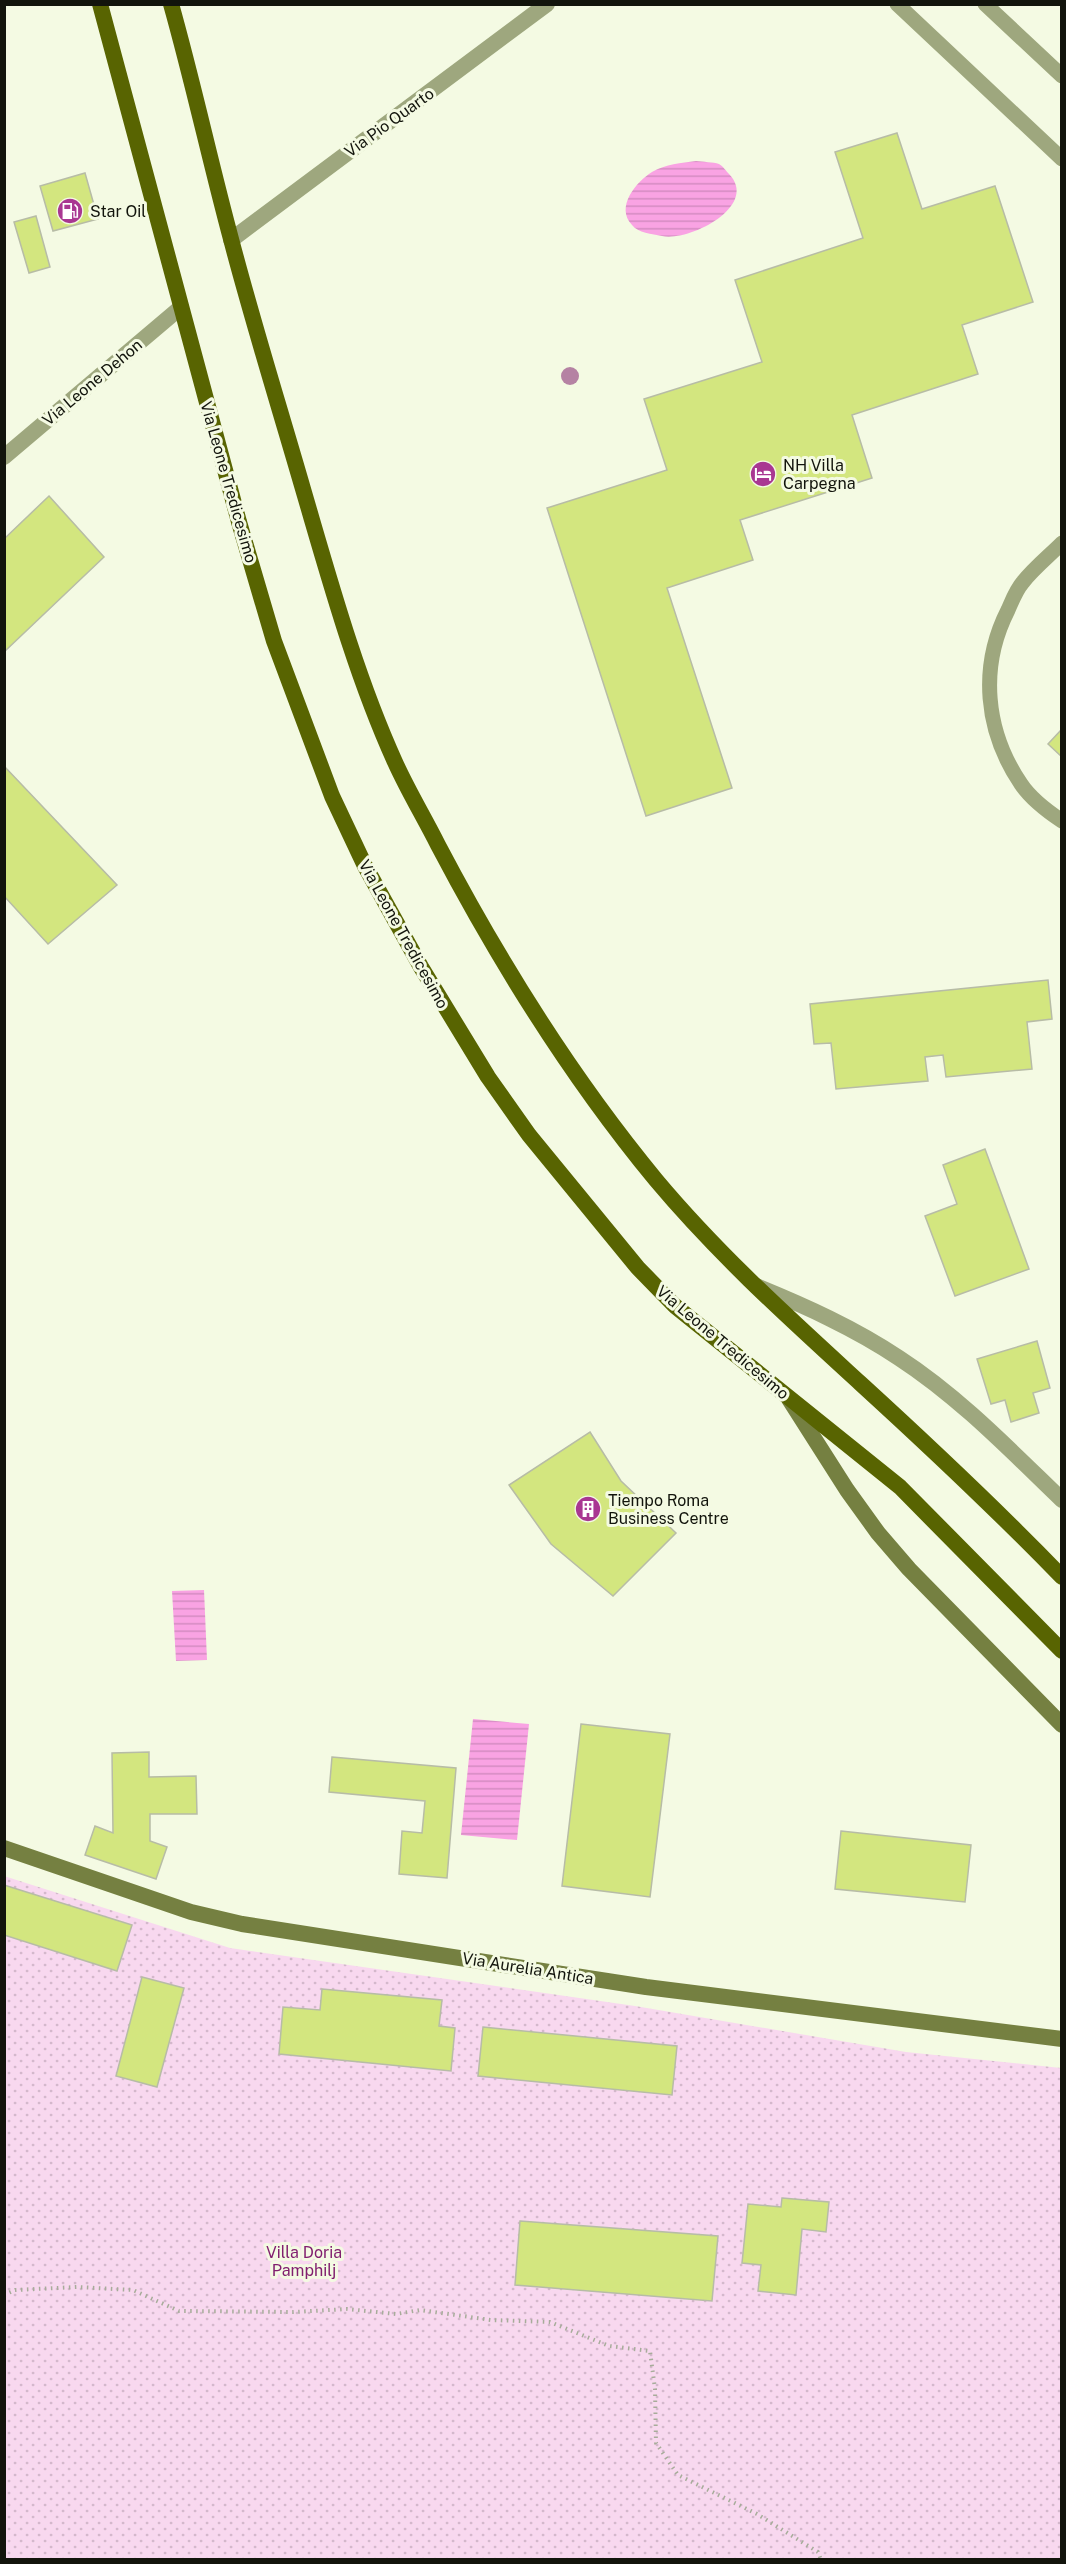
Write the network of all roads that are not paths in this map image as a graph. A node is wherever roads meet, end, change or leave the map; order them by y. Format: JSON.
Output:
{"nodes":[{"id":1,"x":100,"y":4,"type":"edge"},
{"id":2,"x":171,"y":4,"type":"edge"},
{"id":3,"x":547,"y":4,"type":"edge"},
{"id":4,"x":897,"y":4,"type":"edge"},
{"id":5,"x":985,"y":4,"type":"edge"},
{"id":6,"x":1062,"y":76,"type":"edge"},
{"id":7,"x":1062,"y":159,"type":"edge"},
{"id":8,"x":231,"y":240,"type":"junction"},
{"id":9,"x":180,"y":308,"type":"junction"},
{"id":10,"x":4,"y":457,"type":"edge"},
{"id":11,"x":1062,"y":543,"type":"edge"},
{"id":12,"x":1062,"y":821,"type":"edge"},
{"id":13,"x":751,"y":1284,"type":"junction"},
{"id":14,"x":789,"y":1398,"type":"junction"},
{"id":15,"x":1062,"y":1500,"type":"edge"},
{"id":16,"x":1062,"y":1577,"type":"edge"},
{"id":17,"x":1062,"y":1651,"type":"edge"},
{"id":18,"x":1062,"y":1725,"type":"edge"},
{"id":19,"x":4,"y":1848,"type":"edge"},
{"id":20,"x":1062,"y":2039,"type":"edge"}],
"edges":[{"from":1,"to":9,"type":"main road","name":"Via Leone Tredicesimo"},
{"from":2,"to":8,"type":"main road"},
{"from":3,"to":8,"type":"street","name":"Via Pio Quarto"},
{"from":4,"to":7,"type":"lane"},
{"from":5,"to":6,"type":"lane"},
{"from":8,"to":13,"type":"main road"},
{"from":9,"to":10,"type":"street","name":"Via Leone Dehon"},
{"from":9,"to":14,"type":"main road","name":"Via Leone Tredicesimo"},
{"from":11,"to":12,"type":"lane"},
{"from":13,"to":15,"type":"street"},
{"from":13,"to":16,"type":"main road"},
{"from":14,"to":17,"type":"main road","name":"Via Leone Tredicesimo"},
{"from":14,"to":18,"type":"main road"},
{"from":19,"to":20,"type":"main road","name":"Via Aurelia Antica"}]}
